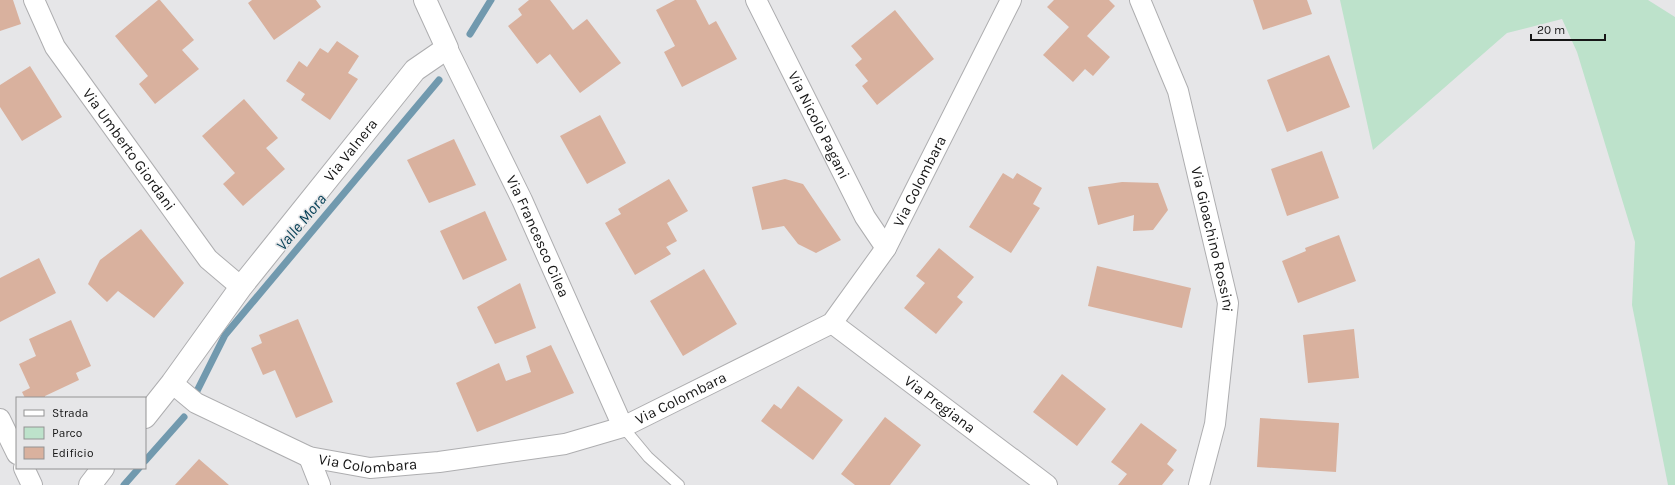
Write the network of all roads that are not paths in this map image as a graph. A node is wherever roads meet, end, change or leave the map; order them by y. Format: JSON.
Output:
{"nodes":[{"id":1,"x":34,"y":0,"type":"edge"},
{"id":2,"x":426,"y":0,"type":"edge"},
{"id":3,"x":756,"y":0,"type":"edge"},
{"id":4,"x":1011,"y":0,"type":"edge"},
{"id":5,"x":1140,"y":0,"type":"edge"},
{"id":6,"x":447,"y":48,"type":"junction"},
{"id":7,"x":886,"y":248,"type":"junction"},
{"id":8,"x":241,"y":287,"type":"junction"},
{"id":9,"x":832,"y":323,"type":"junction"},
{"id":10,"x":172,"y":383,"type":"junction"},
{"id":11,"x":146,"y":416,"type":"edge"},
{"id":12,"x":0,"y":419,"type":"edge"},
{"id":13,"x":623,"y":427,"type":"junction"},
{"id":14,"x":16,"y":452,"type":"edge"},
{"id":15,"x":308,"y":457,"type":"junction"},
{"id":16,"x":24,"y":469,"type":"edge"},
{"id":17,"x":103,"y":469,"type":"edge"},
{"id":18,"x":32,"y":485,"type":"edge"},
{"id":19,"x":90,"y":485,"type":"edge"},
{"id":20,"x":320,"y":485,"type":"edge"},
{"id":21,"x":679,"y":485,"type":"edge"},
{"id":22,"x":1048,"y":485,"type":"edge"},
{"id":23,"x":1199,"y":485,"type":"edge"}],
"edges":[{"from":1,"to":8,"type":"street","name":"Via Umberto Giordani"},
{"from":2,"to":6,"type":"street"},
{"from":3,"to":7,"type":"street","name":"Via Nicolò Pagani"},
{"from":4,"to":7,"type":"street","name":"Via Colombara"},
{"from":5,"to":23,"type":"street","name":"Via Gioachino Rossini"},
{"from":6,"to":8,"type":"street","name":"Via Valnera"},
{"from":6,"to":13,"type":"street","name":"Via Francesco Cilea"},
{"from":7,"to":9,"type":"street","name":"Via Colombara"},
{"from":8,"to":10,"type":"street","name":"Via Valnera"},
{"from":9,"to":13,"type":"street","name":"Via Colombara"},
{"from":9,"to":22,"type":"street","name":"Via Pregiana"},
{"from":10,"to":11,"type":"street","name":"Via Valnera"},
{"from":10,"to":15,"type":"street","name":"Via Colombara"},
{"from":12,"to":14,"type":"street"},
{"from":13,"to":15,"type":"street","name":"Via Colombara"},
{"from":13,"to":21,"type":"lane"},
{"from":15,"to":20,"type":"street"},
{"from":16,"to":18,"type":"street"},
{"from":17,"to":19,"type":"street"}]}
